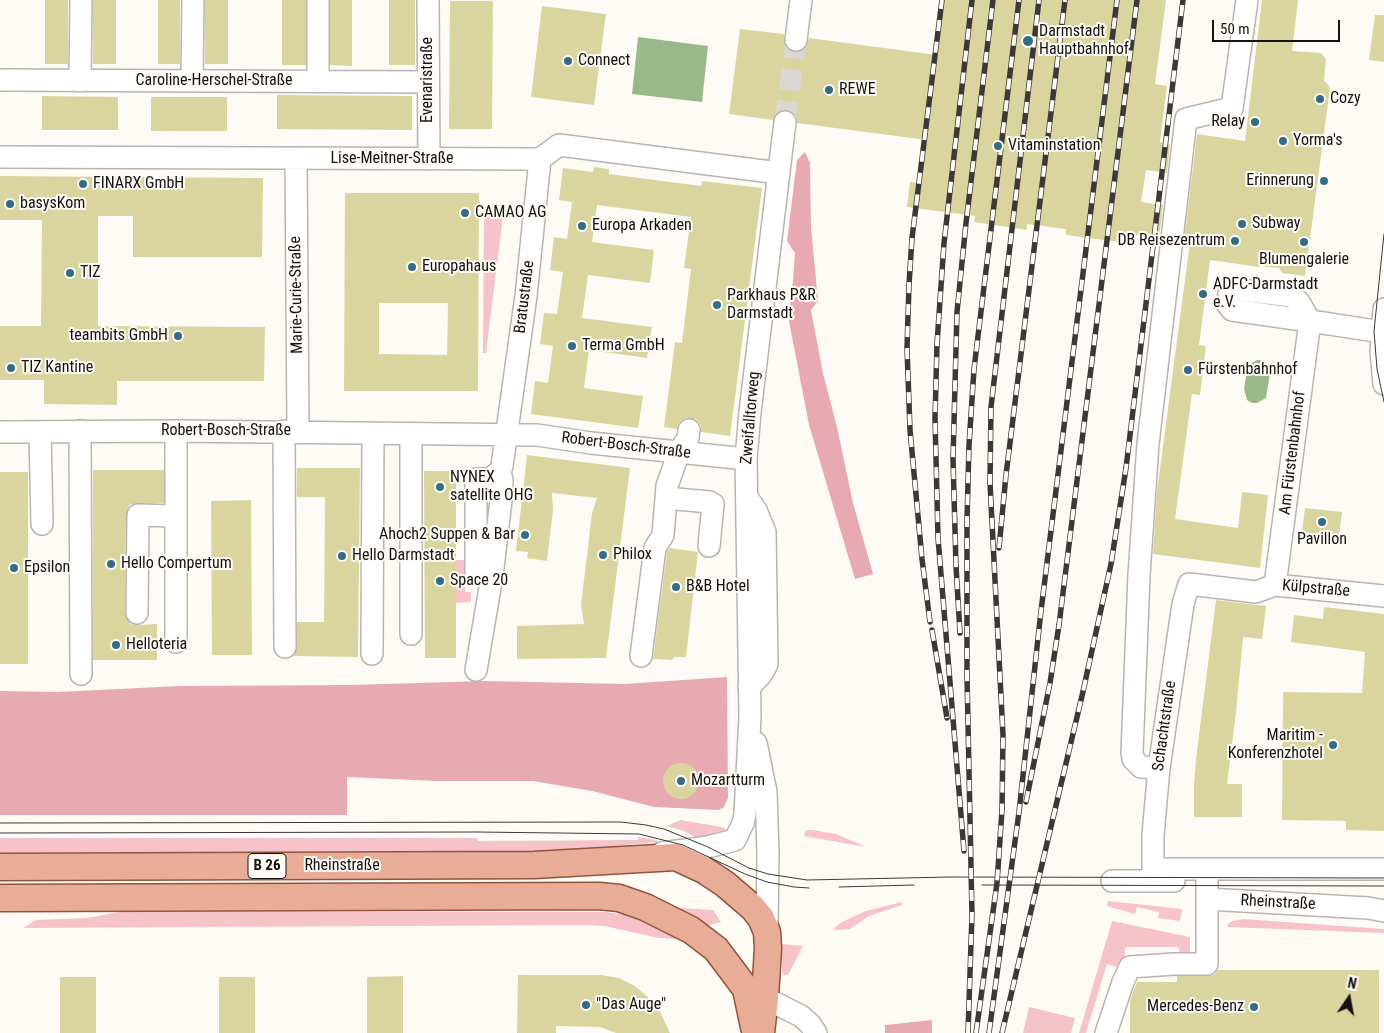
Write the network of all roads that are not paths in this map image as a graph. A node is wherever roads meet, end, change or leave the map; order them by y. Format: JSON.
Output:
{"nodes":[{"id":1,"x":81,"y":0,"type":"edge"},
{"id":2,"x":192,"y":0,"type":"edge"},
{"id":3,"x":318,"y":0,"type":"edge"},
{"id":4,"x":428,"y":0,"type":"edge"},
{"id":5,"x":801,"y":0,"type":"edge"},
{"id":6,"x":1247,"y":0,"type":"edge"},
{"id":7,"x":796,"y":40,"type":"tunnel mouth"},
{"id":8,"x":0,"y":80,"type":"edge"},
{"id":9,"x":80,"y":81,"type":"junction"},
{"id":10,"x":192,"y":81,"type":"junction"},
{"id":11,"x":318,"y":81,"type":"junction"},
{"id":12,"x":427,"y":82,"type":"junction"},
{"id":13,"x":785,"y":122,"type":"tunnel mouth"},
{"id":14,"x":0,"y":157,"type":"edge"},
{"id":15,"x":296,"y":158,"type":"junction"},
{"id":16,"x":429,"y":159,"type":"junction"},
{"id":17,"x":540,"y":159,"type":"junction"},
{"id":18,"x":779,"y":173,"type":"junction"},
{"id":19,"x":1384,"y":309,"type":"edge"},
{"id":20,"x":1382,"y":332,"type":"junction"},
{"id":21,"x":1384,"y":384,"type":"edge"},
{"id":22,"x":689,"y":430,"type":"dead end"},
{"id":23,"x":80,"y":431,"type":"junction"},
{"id":24,"x":176,"y":431,"type":"junction"},
{"id":25,"x":0,"y":432,"type":"edge"},
{"id":26,"x":40,"y":432,"type":"junction"},
{"id":27,"x":291,"y":432,"type":"junction"},
{"id":28,"x":373,"y":434,"type":"junction"},
{"id":29,"x":411,"y":434,"type":"junction"},
{"id":30,"x":505,"y":434,"type":"junction"},
{"id":31,"x":679,"y":452,"type":"junction"},
{"id":32,"x":746,"y":459,"type":"junction"},
{"id":33,"x":500,"y":471,"type":"junction"},
{"id":34,"x":666,"y":498,"type":"junction"},
{"id":35,"x":176,"y":516,"type":"junction"},
{"id":36,"x":42,"y":524,"type":"dead end"},
{"id":37,"x":710,"y":546,"type":"dead end"},
{"id":38,"x":476,"y":574,"type":"dead end"},
{"id":39,"x":1189,"y":584,"type":"joint"},
{"id":40,"x":1275,"y":585,"type":"junction"},
{"id":41,"x":1384,"y":596,"type":"edge"},
{"id":42,"x":137,"y":613,"type":"dead end"},
{"id":43,"x":411,"y":634,"type":"dead end"},
{"id":44,"x":176,"y":642,"type":"dead end"},
{"id":45,"x":285,"y":647,"type":"dead end"},
{"id":46,"x":372,"y":654,"type":"dead end"},
{"id":47,"x":641,"y":656,"type":"dead end"},
{"id":48,"x":476,"y":670,"type":"dead end"},
{"id":49,"x":82,"y":674,"type":"dead end"},
{"id":50,"x":750,"y":716,"type":"junction"},
{"id":51,"x":1159,"y":768,"type":"junction"},
{"id":52,"x":743,"y":823,"type":"joint"},
{"id":53,"x":624,"y":860,"type":"junction"},
{"id":54,"x":0,"y":867,"type":"edge"},
{"id":55,"x":1153,"y":869,"type":"joint"},
{"id":56,"x":1384,"y":870,"type":"edge"},
{"id":57,"x":1112,"y":881,"type":"dead end"},
{"id":58,"x":1207,"y":883,"type":"junction"},
{"id":59,"x":1384,"y":883,"type":"edge"},
{"id":60,"x":0,"y":898,"type":"edge"},
{"id":61,"x":1376,"y":910,"type":"edge"},
{"id":62,"x":767,"y":932,"type":"junction"},
{"id":63,"x":765,"y":998,"type":"junction"},
{"id":64,"x":755,"y":1033,"type":"edge"},
{"id":65,"x":761,"y":1033,"type":"edge"},
{"id":66,"x":816,"y":1033,"type":"edge"},
{"id":67,"x":1106,"y":1033,"type":"edge"}],
"edges":[{"from":1,"to":9,"type":"street"},
{"from":2,"to":10,"type":"street"},
{"from":3,"to":11,"type":"street"},
{"from":4,"to":12,"type":"street","name":"Evenaristraße"},
{"from":5,"to":7,"type":"street"},
{"from":6,"to":51,"type":"street"},
{"from":8,"to":9,"type":"street","name":"Caroline-Herschel-Straße"},
{"from":9,"to":10,"type":"street","name":"Caroline-Herschel-Straße"},
{"from":10,"to":11,"type":"street","name":"Caroline-Herschel-Straße"},
{"from":11,"to":12,"type":"street","name":"Caroline-Herschel-Straße"},
{"from":12,"to":16,"type":"street","name":"Evenaristraße"},
{"from":13,"to":18,"type":"street","name":"Zweifalltorweg"},
{"from":14,"to":15,"type":"street","name":"Lise-Meitner-Straße"},
{"from":15,"to":16,"type":"street","name":"Lise-Meitner-Straße"},
{"from":15,"to":27,"type":"street","name":"Marie-Curie-Straße"},
{"from":16,"to":17,"type":"street","name":"Lise-Meitner-Straße"},
{"from":17,"to":18,"type":"street"},
{"from":17,"to":30,"type":"street","name":"Bratustraße"},
{"from":18,"to":32,"type":"street","name":"Zweifalltorweg"},
{"from":19,"to":20,"type":"street"},
{"from":20,"to":21,"type":"street"},
{"from":20,"to":40,"type":"street","name":"Am Fürstenbahnhof"},
{"from":22,"to":31,"type":"street"},
{"from":23,"to":24,"type":"street","name":"Robert-Bosch-Straße"},
{"from":23,"to":26,"type":"street","name":"Robert-Bosch-Straße"},
{"from":23,"to":49,"type":"street"},
{"from":24,"to":27,"type":"street","name":"Robert-Bosch-Straße"},
{"from":24,"to":35,"type":"street"},
{"from":25,"to":26,"type":"street","name":"Robert-Bosch-Straße"},
{"from":26,"to":36,"type":"street"},
{"from":27,"to":28,"type":"street","name":"Robert-Bosch-Straße"},
{"from":27,"to":45,"type":"street","name":"Marie-Curie-Straße"},
{"from":28,"to":29,"type":"street","name":"Robert-Bosch-Straße"},
{"from":28,"to":46,"type":"street"},
{"from":29,"to":30,"type":"street","name":"Robert-Bosch-Straße"},
{"from":29,"to":43,"type":"street"},
{"from":30,"to":31,"type":"street","name":"Robert-Bosch-Straße"},
{"from":30,"to":33,"type":"street"},
{"from":31,"to":32,"type":"street","name":"Robert-Bosch-Straße"},
{"from":31,"to":34,"type":"street"},
{"from":32,"to":50,"type":"street","name":"Zweifalltorweg"},
{"from":33,"to":38,"type":"street"},
{"from":33,"to":48,"type":"street"},
{"from":34,"to":37,"type":"street"},
{"from":34,"to":47,"type":"street"},
{"from":35,"to":42,"type":"street"},
{"from":35,"to":44,"type":"street"},
{"from":39,"to":40,"type":"street","name":"Külpstraße"},
{"from":39,"to":51,"type":"street","name":"Schachtstraße"},
{"from":40,"to":41,"type":"street","name":"Külpstraße"},
{"from":50,"to":52,"type":"street","name":"Zweifalltorweg"},
{"from":50,"to":62,"type":"street","name":"Zweifalltorweg"},
{"from":51,"to":55,"type":"street","name":"Schachtstraße"},
{"from":52,"to":53,"type":"street","name":"Rheinstraße"},
{"from":53,"to":54,"type":"main road","name":"Rheinstraße","number":"B 26"},
{"from":53,"to":62,"type":"main road","name":"Rheinstraße","number":"B 26"},
{"from":55,"to":58,"type":"street","name":"Rheinstraße"},
{"from":56,"to":58,"type":"street","name":"Rheinstraße"},
{"from":57,"to":58,"type":"street","name":"Rheinstraße"},
{"from":58,"to":59,"type":"street","name":"Rheinstraße"},
{"from":58,"to":61,"type":"street","name":"Rheinstraße"},
{"from":58,"to":67,"type":"street"},
{"from":60,"to":64,"type":"main road","name":"Rheinstraße","number":"B 26"},
{"from":62,"to":63,"type":"main road"},
{"from":63,"to":65,"type":"main road"},
{"from":63,"to":66,"type":"street"}]}
